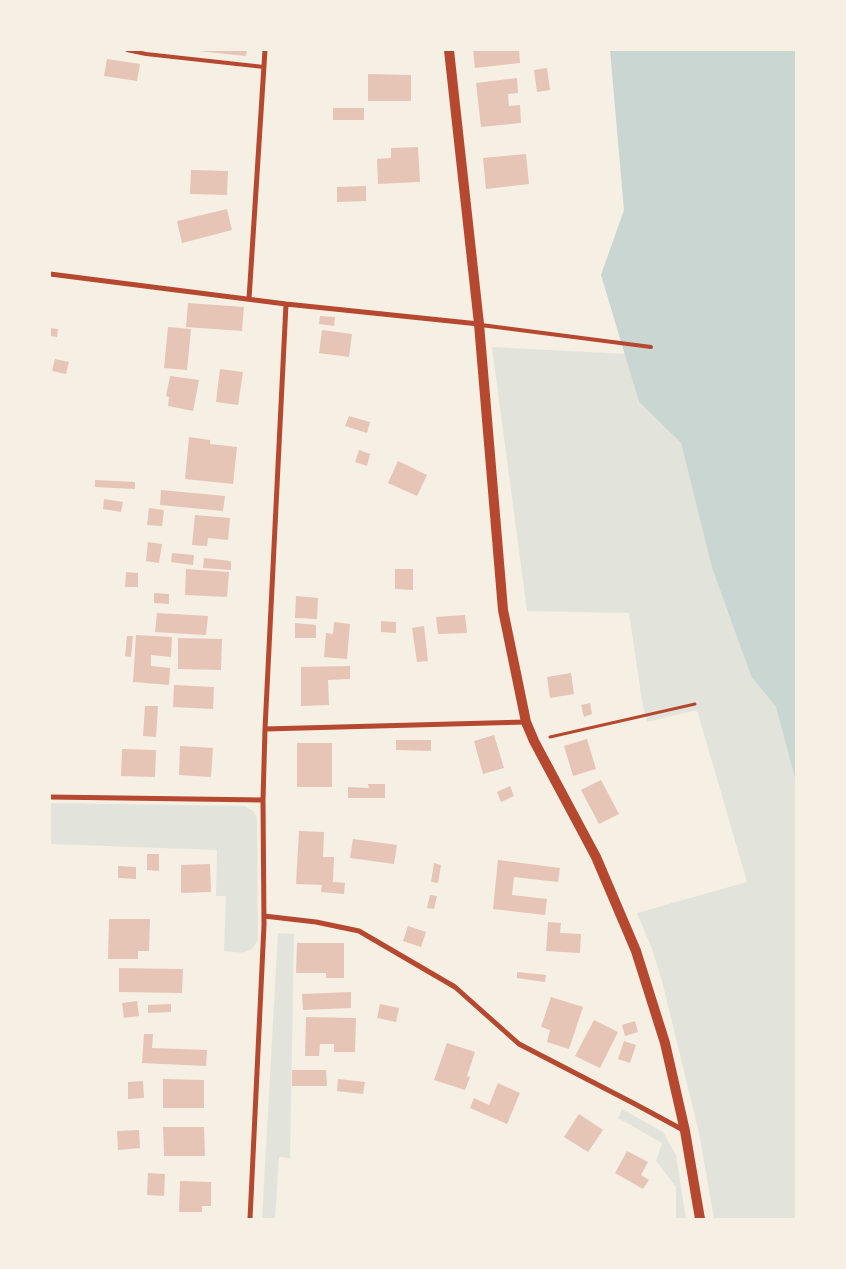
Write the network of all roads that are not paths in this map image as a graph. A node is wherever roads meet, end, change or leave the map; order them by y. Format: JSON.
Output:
{"nodes":[{"id":1,"x":126,"y":50,"type":"edge"},
{"id":2,"x":266,"y":50,"type":"edge"},
{"id":3,"x":449,"y":50,"type":"edge"},
{"id":4,"x":264,"y":67,"type":"junction"},
{"id":5,"x":50,"y":274,"type":"edge"},
{"id":6,"x":249,"y":299,"type":"junction"},
{"id":7,"x":286,"y":304,"type":"junction"},
{"id":8,"x":479,"y":324,"type":"junction"},
{"id":9,"x":650,"y":347,"type":"dead end"},
{"id":10,"x":526,"y":722,"type":"junction"},
{"id":11,"x":265,"y":729,"type":"junction"},
{"id":12,"x":50,"y":797,"type":"edge"},
{"id":13,"x":263,"y":800,"type":"junction"},
{"id":14,"x":264,"y":916,"type":"junction"},
{"id":15,"x":685,"y":1131,"type":"junction"},
{"id":16,"x":250,"y":1219,"type":"edge"},
{"id":17,"x":700,"y":1219,"type":"edge"}],
"edges":[{"from":1,"to":4,"type":"lane"},
{"from":2,"to":4,"type":"street"},
{"from":3,"to":8,"type":"main road"},
{"from":4,"to":6,"type":"street"},
{"from":5,"to":6,"type":"street"},
{"from":6,"to":7,"type":"street"},
{"from":7,"to":8,"type":"street"},
{"from":7,"to":11,"type":"street"},
{"from":8,"to":9,"type":"lane"},
{"from":8,"to":10,"type":"main road"},
{"from":10,"to":11,"type":"street"},
{"from":10,"to":15,"type":"main road"},
{"from":11,"to":13,"type":"street"},
{"from":12,"to":13,"type":"street"},
{"from":13,"to":14,"type":"street"},
{"from":14,"to":15,"type":"street"},
{"from":14,"to":16,"type":"street"},
{"from":15,"to":17,"type":"main road"}]}
